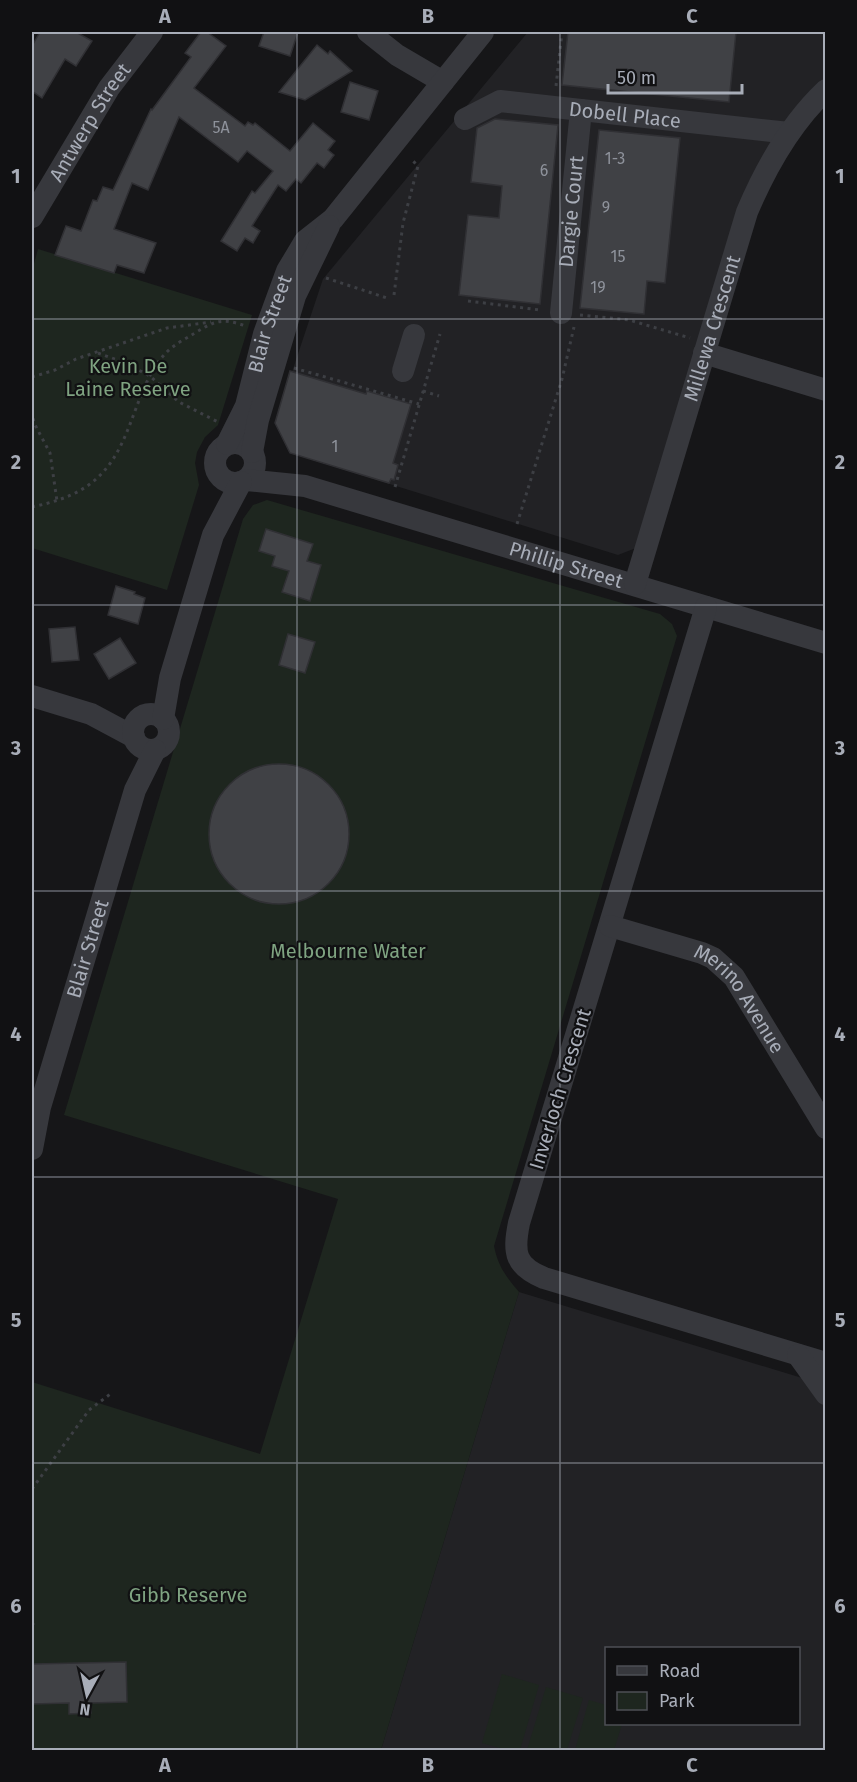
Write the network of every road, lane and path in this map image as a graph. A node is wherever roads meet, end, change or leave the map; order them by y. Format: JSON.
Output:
{"nodes":[{"id":1,"x":152,"y":32,"type":"edge"},
{"id":2,"x":368,"y":32,"type":"edge"},
{"id":3,"x":483,"y":32,"type":"edge"},
{"id":4,"x":562,"y":32,"type":"edge"},
{"id":5,"x":438,"y":88,"type":"junction"},
{"id":6,"x":825,"y":90,"type":"edge"},
{"id":7,"x":554,"y":107,"type":"junction"},
{"id":8,"x":581,"y":110,"type":"junction"},
{"id":9,"x":465,"y":119,"type":"dead end"},
{"id":10,"x":789,"y":133,"type":"junction"},
{"id":11,"x":411,"y":159,"type":"dead end"},
{"id":12,"x":32,"y":217,"type":"edge"},
{"id":13,"x":333,"y":219,"type":"junction"},
{"id":14,"x":317,"y":275,"type":"dead end"},
{"id":15,"x":394,"y":295,"type":"dead end"},
{"id":16,"x":390,"y":298,"type":"dead end"},
{"id":17,"x":468,"y":301,"type":"dead end"},
{"id":18,"x":568,"y":314,"type":"junction"},
{"id":19,"x":213,"y":322,"type":"junction"},
{"id":20,"x":268,"y":322,"type":"junction"},
{"id":21,"x":440,"y":334,"type":"dead end"},
{"id":22,"x":414,"y":335,"type":"dead end"},
{"id":23,"x":705,"y":347,"type":"junction"},
{"id":24,"x":97,"y":353,"type":"junction"},
{"id":25,"x":288,"y":366,"type":"dead end"},
{"id":26,"x":403,"y":371,"type":"dead end"},
{"id":27,"x":150,"y":376,"type":"junction"},
{"id":28,"x":32,"y":377,"type":"edge"},
{"id":29,"x":825,"y":390,"type":"edge"},
{"id":30,"x":423,"y":392,"type":"junction"},
{"id":31,"x":439,"y":396,"type":"dead end"},
{"id":32,"x":419,"y":404,"type":"junction"},
{"id":33,"x":32,"y":411,"type":"edge"},
{"id":34,"x":225,"y":434,"type":"junction"},
{"id":35,"x":253,"y":455,"type":"junction"},
{"id":36,"x":219,"y":476,"type":"junction"},
{"id":37,"x":244,"y":481,"type":"junction"},
{"id":38,"x":305,"y":486,"type":"junction"},
{"id":39,"x":395,"y":487,"type":"dead end"},
{"id":40,"x":57,"y":501,"type":"junction"},
{"id":41,"x":32,"y":507,"type":"edge"},
{"id":42,"x":517,"y":524,"type":"dead end"},
{"id":43,"x":213,"y":535,"type":"junction"},
{"id":44,"x":635,"y":584,"type":"junction"},
{"id":45,"x":706,"y":607,"type":"junction"},
{"id":46,"x":825,"y":643,"type":"edge"},
{"id":47,"x":32,"y":696,"type":"edge"},
{"id":48,"x":146,"y":731,"type":"junction"},
{"id":49,"x":610,"y":926,"type":"junction"},
{"id":50,"x":36,"y":1116,"type":"edge"},
{"id":51,"x":825,"y":1128,"type":"edge"},
{"id":52,"x":32,"y":1149,"type":"edge"},
{"id":53,"x":798,"y":1355,"type":"junction"},
{"id":54,"x":825,"y":1363,"type":"edge"},
{"id":55,"x":112,"y":1392,"type":"dead end"},
{"id":56,"x":825,"y":1394,"type":"edge"},
{"id":57,"x":32,"y":1488,"type":"edge"},
{"id":58,"x":32,"y":1622,"type":"edge"},
{"id":59,"x":32,"y":1629,"type":"edge"}],
"edges":[{"from":1,"to":12,"type":"street","name":"Antwerp Street"},
{"from":2,"to":5,"type":"street"},
{"from":3,"to":5,"type":"street","name":"Blair Street"},
{"from":4,"to":7,"type":"path"},
{"from":5,"to":13,"type":"street","name":"Blair Street"},
{"from":6,"to":10,"type":"street","name":"Millewa Crescent"},
{"from":7,"to":8,"type":"street","name":"Dobell Place"},
{"from":7,"to":9,"type":"street","name":"Dobell Place"},
{"from":8,"to":10,"type":"street","name":"Dobell Place"},
{"from":8,"to":18,"type":"street","name":"Dargie Court"},
{"from":10,"to":23,"type":"street","name":"Millewa Crescent"},
{"from":11,"to":15,"type":"path"},
{"from":13,"to":20,"type":"street","name":"Blair Street"},
{"from":13,"to":35,"type":"street","name":"Blair Street"},
{"from":14,"to":16,"type":"path"},
{"from":17,"to":18,"type":"path"},
{"from":18,"to":23,"type":"path"},
{"from":18,"to":42,"type":"path"},
{"from":19,"to":20,"type":"path"},
{"from":19,"to":24,"type":"path"},
{"from":19,"to":27,"type":"path"},
{"from":20,"to":34,"type":"street","name":"Blair Street"},
{"from":21,"to":30,"type":"path"},
{"from":22,"to":26,"type":"street"},
{"from":23,"to":29,"type":"street"},
{"from":23,"to":44,"type":"street","name":"Millewa Crescent"},
{"from":24,"to":27,"type":"path"},
{"from":24,"to":28,"type":"path"},
{"from":25,"to":32,"type":"path"},
{"from":27,"to":34,"type":"path"},
{"from":27,"to":40,"type":"path"},
{"from":30,"to":31,"type":"path"},
{"from":30,"to":32,"type":"path"},
{"from":32,"to":39,"type":"path"},
{"from":33,"to":40,"type":"path"},
{"from":34,"to":35,"type":"street"},
{"from":34,"to":36,"type":"street"},
{"from":35,"to":37,"type":"street"},
{"from":35,"to":38,"type":"street","name":"Phillip Street"},
{"from":36,"to":37,"type":"street"},
{"from":36,"to":43,"type":"street","name":"Blair Street"},
{"from":37,"to":38,"type":"street","name":"Phillip Street"},
{"from":37,"to":43,"type":"street","name":"Blair Street"},
{"from":38,"to":44,"type":"street","name":"Phillip Street"},
{"from":40,"to":41,"type":"path"},
{"from":43,"to":48,"type":"street","name":"Blair Street"},
{"from":44,"to":45,"type":"street","name":"Phillip Street"},
{"from":45,"to":46,"type":"street","name":"Phillip Street"},
{"from":45,"to":49,"type":"street","name":"Inverloch Crescent"},
{"from":47,"to":48,"type":"street"},
{"from":48,"to":50,"type":"street","name":"Blair Street"},
{"from":49,"to":51,"type":"street","name":"Merino Avenue"},
{"from":49,"to":53,"type":"street","name":"Inverloch Crescent"},
{"from":50,"to":52,"type":"street","name":"Blair Street"},
{"from":53,"to":54,"type":"street","name":"Inverloch Crescent"},
{"from":53,"to":56,"type":"street"},
{"from":55,"to":57,"type":"path"},
{"from":58,"to":59,"type":"path"}]}
